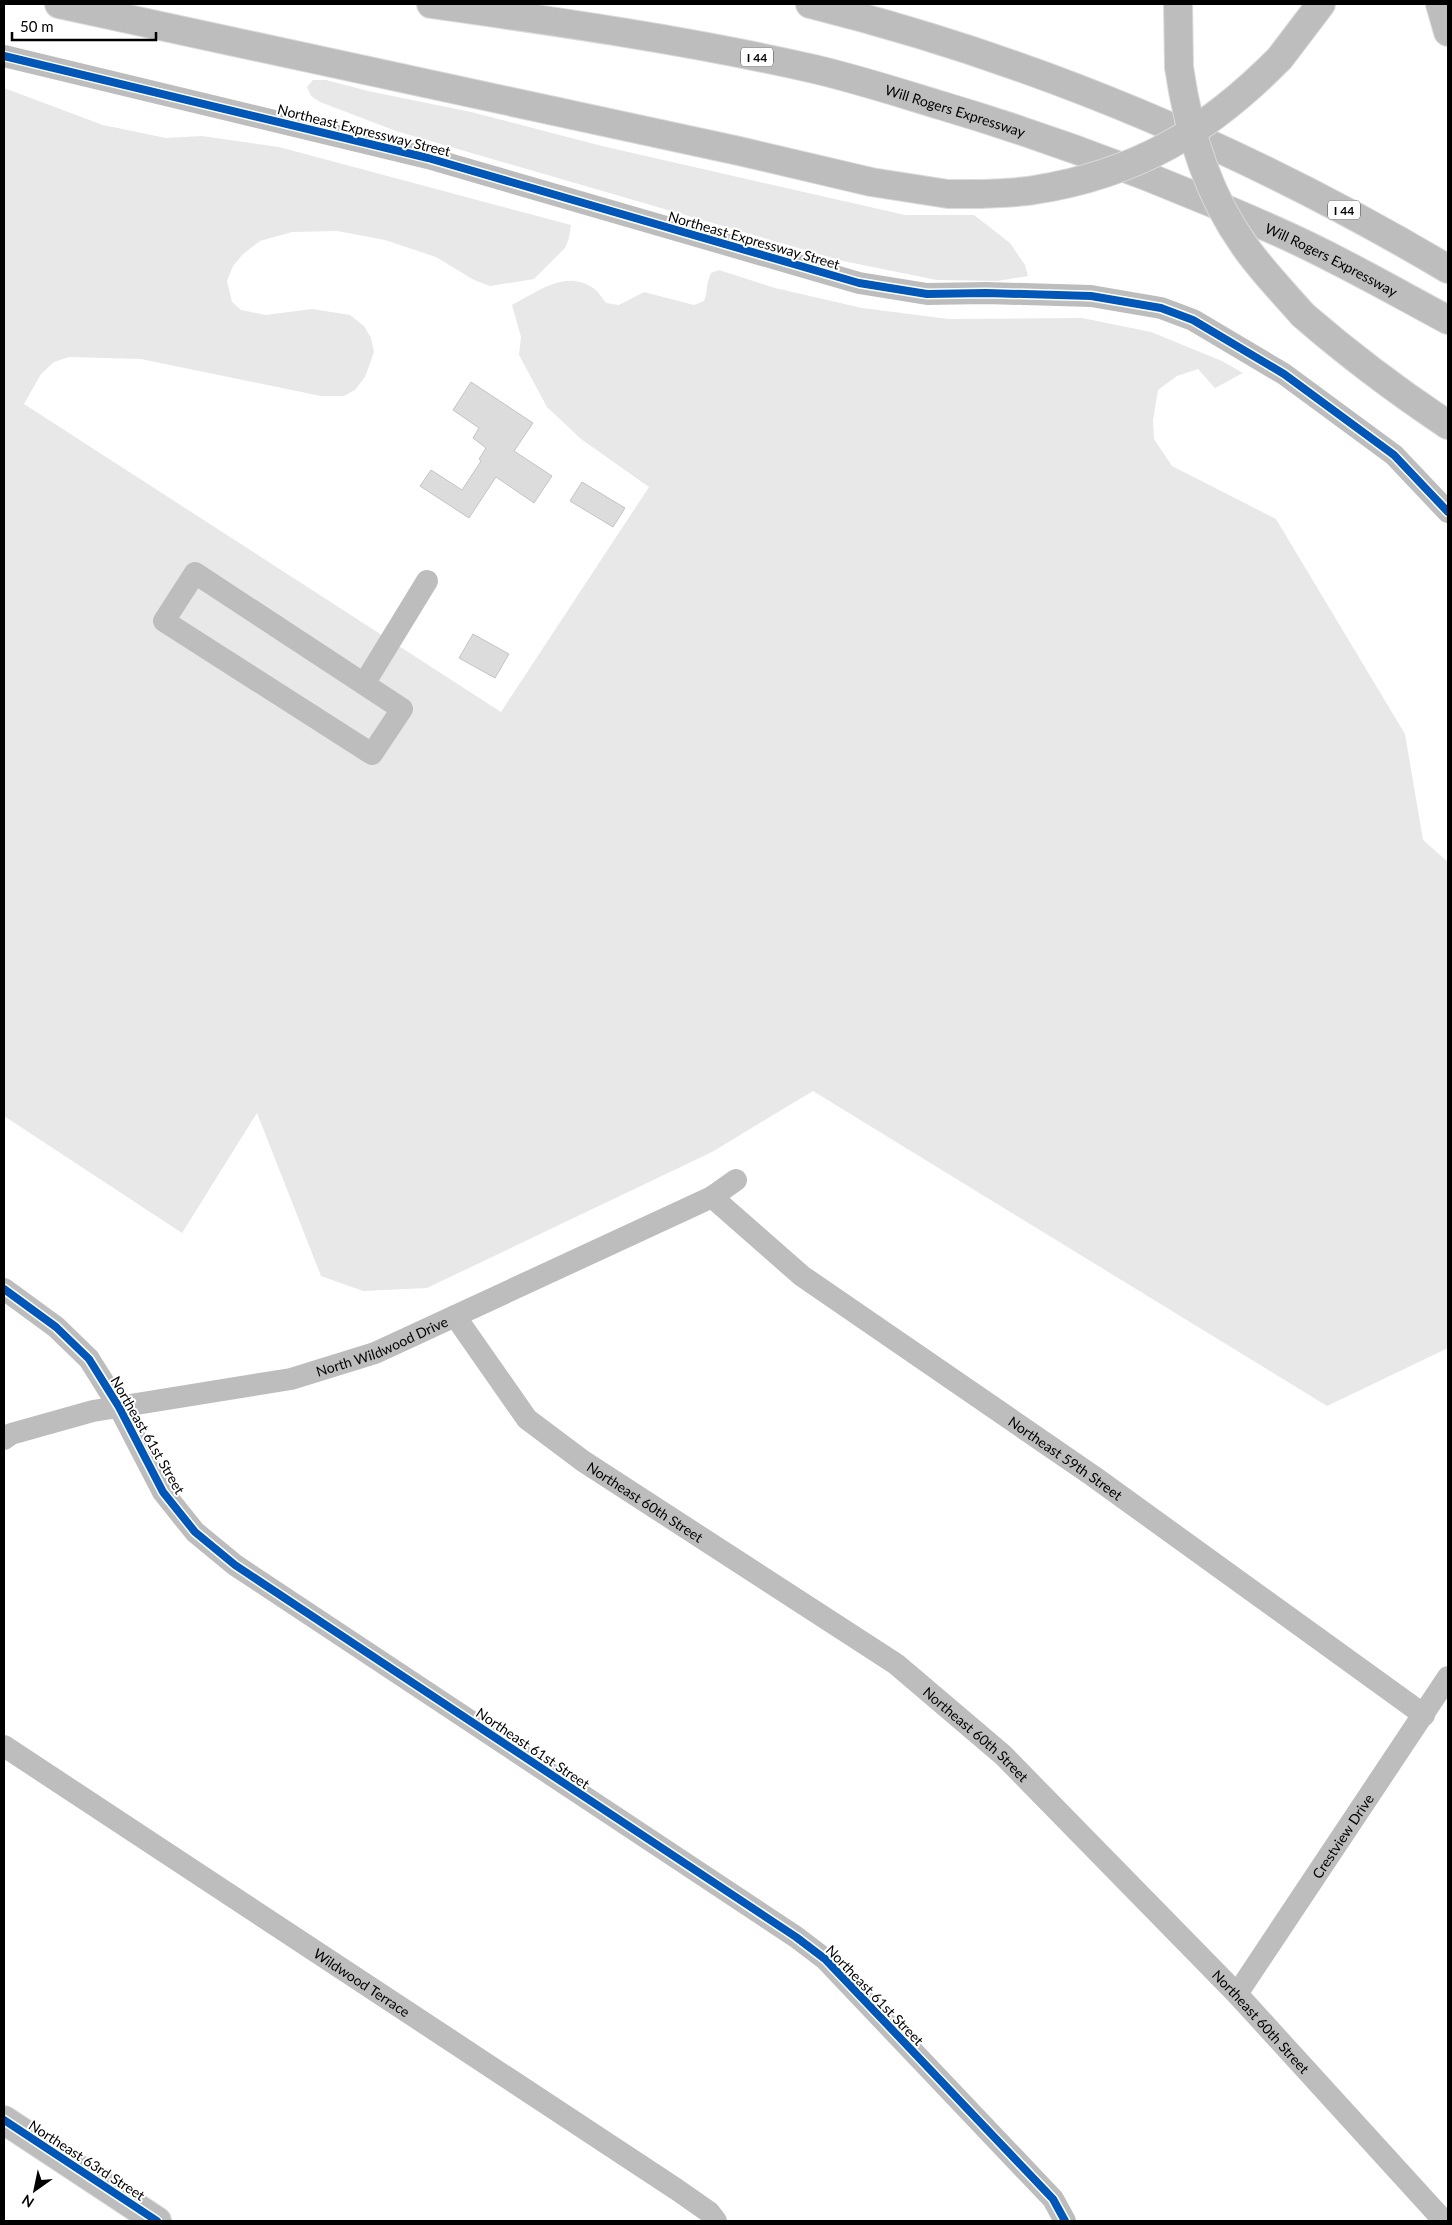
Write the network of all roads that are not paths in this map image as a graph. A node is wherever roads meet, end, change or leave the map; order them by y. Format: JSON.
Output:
{"nodes":[{"id":1,"x":58,"y":4,"type":"edge"},
{"id":2,"x":431,"y":4,"type":"edge"},
{"id":3,"x":810,"y":4,"type":"edge"},
{"id":4,"x":1178,"y":4,"type":"edge"},
{"id":5,"x":1321,"y":4,"type":"edge"},
{"id":6,"x":1440,"y":4,"type":"edge"},
{"id":7,"x":1448,"y":32,"type":"edge"},
{"id":8,"x":4,"y":56,"type":"edge"},
{"id":9,"x":1448,"y":269,"type":"edge"},
{"id":10,"x":1448,"y":320,"type":"edge"},
{"id":11,"x":1403,"y":396,"type":"junction"},
{"id":12,"x":1448,"y":425,"type":"edge"},
{"id":13,"x":1448,"y":444,"type":"edge"},
{"id":14,"x":1448,"y":512,"type":"edge"},
{"id":15,"x":427,"y":581,"type":"dead end"},
{"id":16,"x":364,"y":684,"type":"junction"},
{"id":17,"x":736,"y":1180,"type":"dead end"},
{"id":18,"x":712,"y":1197,"type":"junction"},
{"id":19,"x":4,"y":1289,"type":"edge"},
{"id":20,"x":456,"y":1316,"type":"junction"},
{"id":21,"x":119,"y":1407,"type":"junction"},
{"id":22,"x":4,"y":1439,"type":"edge"},
{"id":23,"x":1448,"y":1677,"type":"edge"},
{"id":24,"x":1424,"y":1715,"type":"junction"},
{"id":25,"x":4,"y":1746,"type":"edge"},
{"id":26,"x":1237,"y":1994,"type":"junction"},
{"id":27,"x":4,"y":2120,"type":"edge"},
{"id":28,"x":1440,"y":2213,"type":"edge"},
{"id":29,"x":157,"y":2221,"type":"edge"},
{"id":30,"x":716,"y":2221,"type":"edge"},
{"id":31,"x":1065,"y":2221,"type":"edge"}],
"edges":[{"from":1,"to":5,"type":"main road","bridge":true},
{"from":2,"to":10,"type":"main road","name":"Will Rogers Expressway","number":"I 44"},
{"from":3,"to":9,"type":"main road","number":"I 44"},
{"from":4,"to":11,"type":"main road","bridge":true},
{"from":6,"to":7,"type":"main road"},
{"from":8,"to":14,"type":"street","name":"Northeast Expressway Street"},
{"from":11,"to":12,"type":"main road"},
{"from":11,"to":13,"type":"main road"},
{"from":15,"to":16,"type":"street"},
{"from":16,"to":16,"type":"street"},
{"from":17,"to":18,"type":"street","name":"North Wildwood Drive"},
{"from":18,"to":20,"type":"street","name":"North Wildwood Drive"},
{"from":18,"to":24,"type":"street","name":"Northeast 59th Street"},
{"from":19,"to":21,"type":"street","name":"Northeast 61st Street"},
{"from":20,"to":21,"type":"street","name":"North Wildwood Drive"},
{"from":20,"to":26,"type":"street","name":"Northeast 60th Street"},
{"from":21,"to":22,"type":"street","name":"North Wildwood Drive"},
{"from":21,"to":31,"type":"street","name":"Northeast 61st Street"},
{"from":23,"to":24,"type":"street","name":"Crestview Drive"},
{"from":24,"to":26,"type":"street","name":"Crestview Drive"},
{"from":25,"to":30,"type":"street","name":"Wildwood Terrace"},
{"from":26,"to":28,"type":"street","name":"Northeast 60th Street"},
{"from":27,"to":29,"type":"main road","name":"Northeast 63rd Street"}]}
